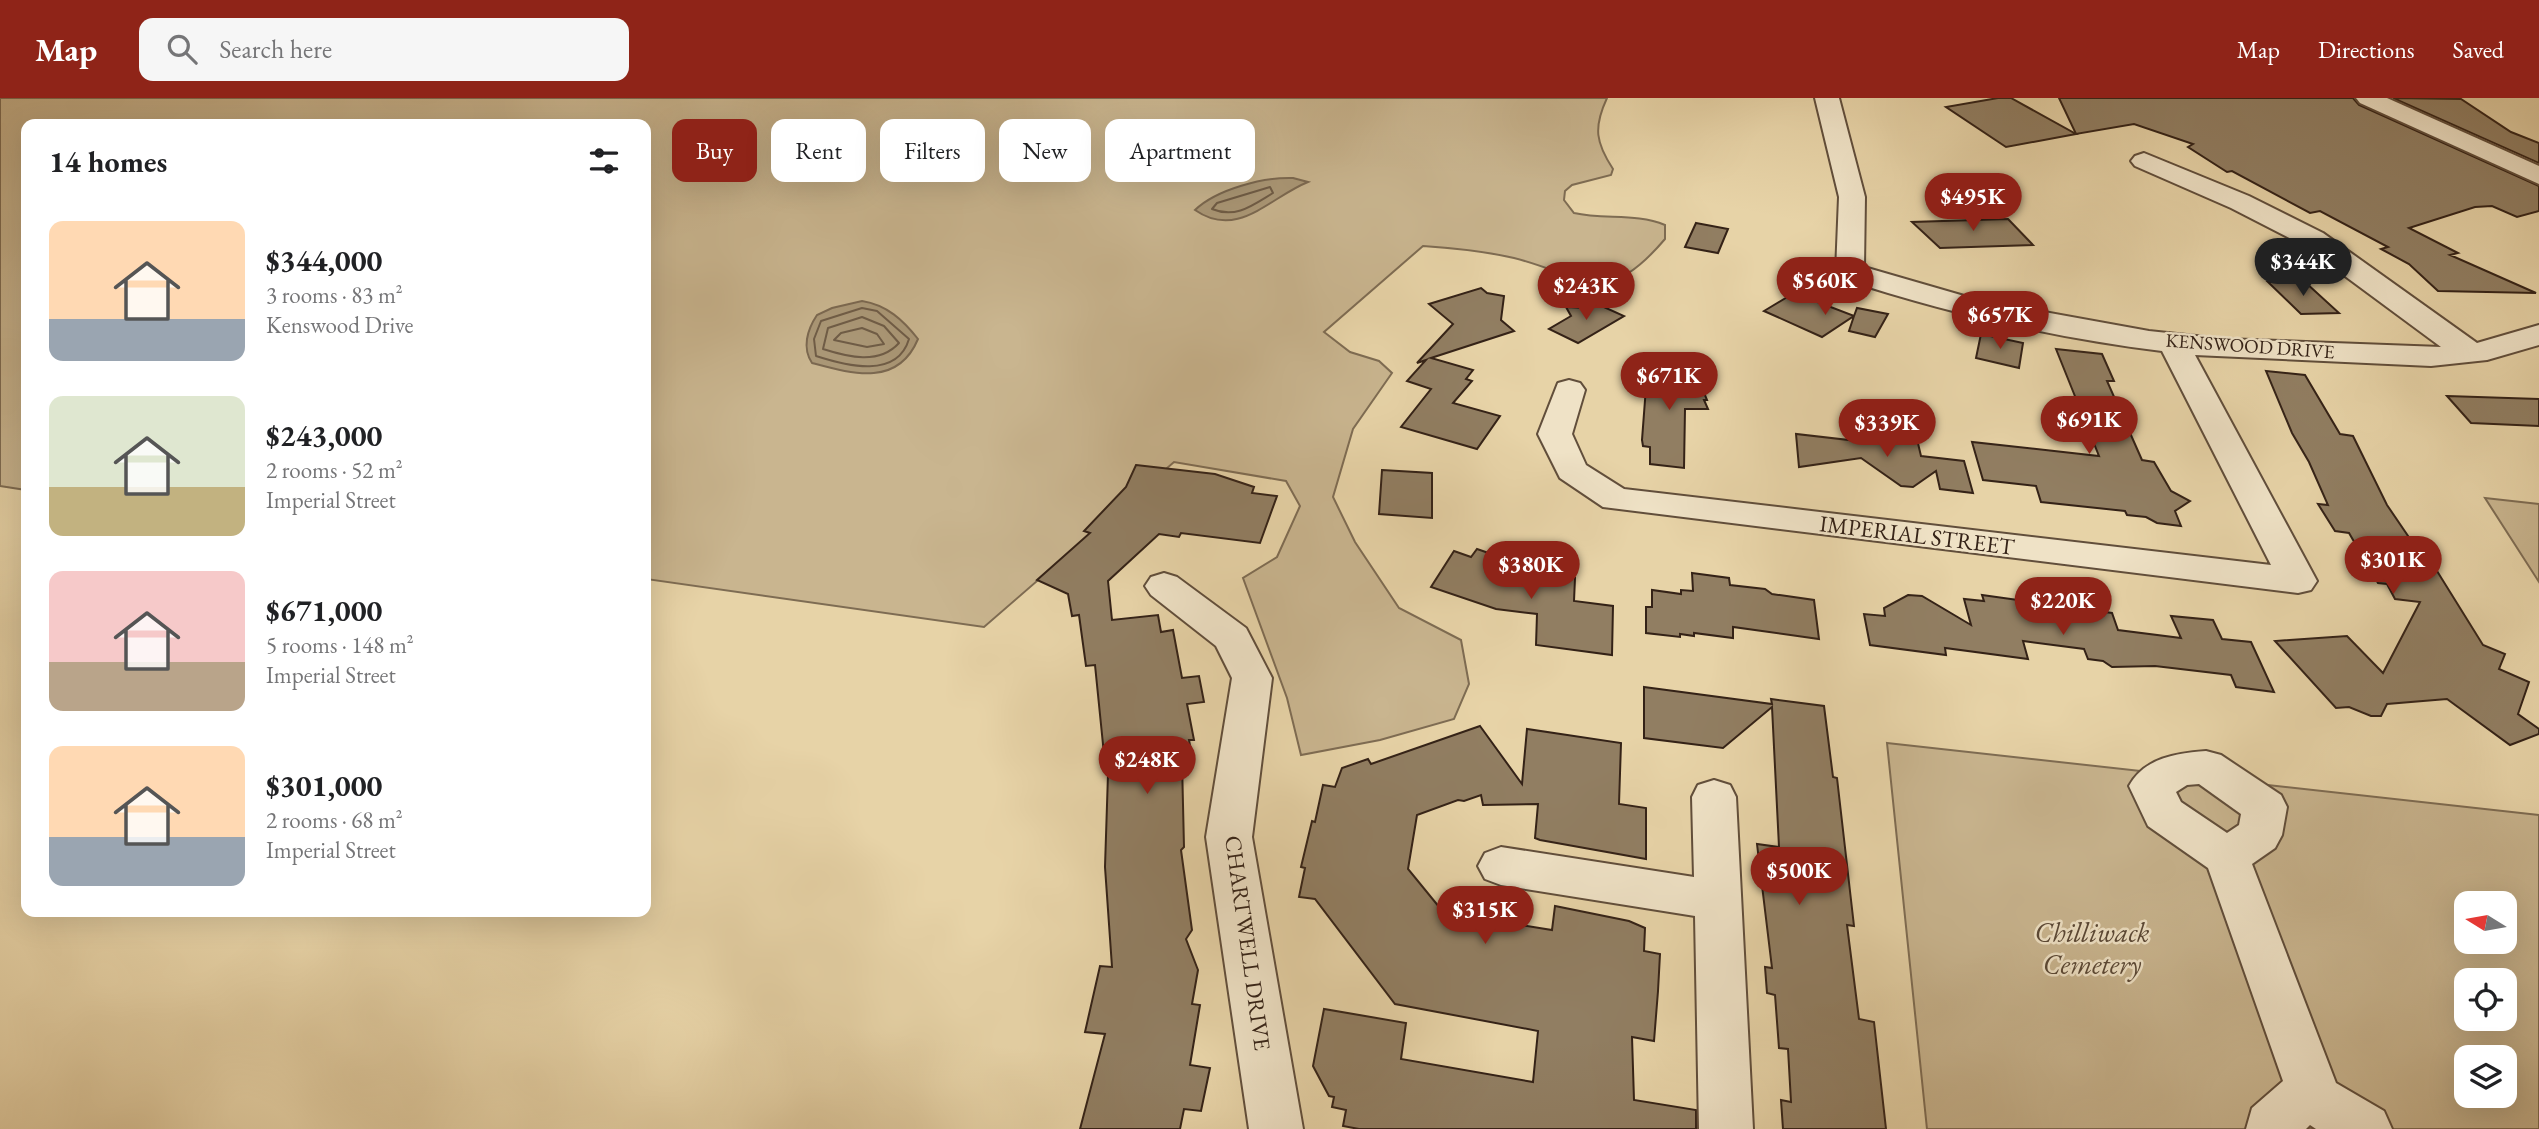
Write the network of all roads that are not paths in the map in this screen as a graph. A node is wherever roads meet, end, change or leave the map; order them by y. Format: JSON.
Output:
{"nodes":[{"id":1,"x":1827,"y":98,"type":"edge"},
{"id":2,"x":2368,"y":98,"type":"edge"},
{"id":3,"x":2144,"y":161,"type":"dead end"},
{"id":4,"x":2539,"y":176,"type":"edge"},
{"id":5,"x":2539,"y":334,"type":"edge"},
{"id":6,"x":2173,"y":343,"type":"junction"},
{"id":7,"x":2470,"y":353,"type":"junction"},
{"id":8,"x":1569,"y":390,"type":"dead end"},
{"id":9,"x":1164,"y":586,"type":"dead end"},
{"id":10,"x":1714,"y":797,"type":"dead end"},
{"id":11,"x":2227,"y":857,"type":"dead end"},
{"id":12,"x":1501,"y":866,"type":"dead end"},
{"id":13,"x":1717,"y":900,"type":"junction"},
{"id":14,"x":2316,"y":1100,"type":"junction"},
{"id":15,"x":1276,"y":1129,"type":"edge"},
{"id":16,"x":1726,"y":1129,"type":"edge"},
{"id":17,"x":2273,"y":1129,"type":"edge"},
{"id":18,"x":2365,"y":1129,"type":"edge"}],
"edges":[{"from":1,"to":6,"type":"street","name":"KENSWOOD DRIVE"},
{"from":2,"to":4,"type":"street"},
{"from":3,"to":7,"type":"street"},
{"from":5,"to":7,"type":"street","name":"KENSWOOD DRIVE"},
{"from":6,"to":7,"type":"street","name":"KENSWOOD DRIVE"},
{"from":6,"to":8,"type":"street","name":"IMPERIAL STREET"},
{"from":9,"to":15,"type":"street","name":"CHARTWELL DRIVE"},
{"from":10,"to":13,"type":"street"},
{"from":11,"to":14,"type":"street"},
{"from":12,"to":13,"type":"street"},
{"from":13,"to":16,"type":"street"},
{"from":14,"to":17,"type":"street"},
{"from":14,"to":18,"type":"street"}]}
